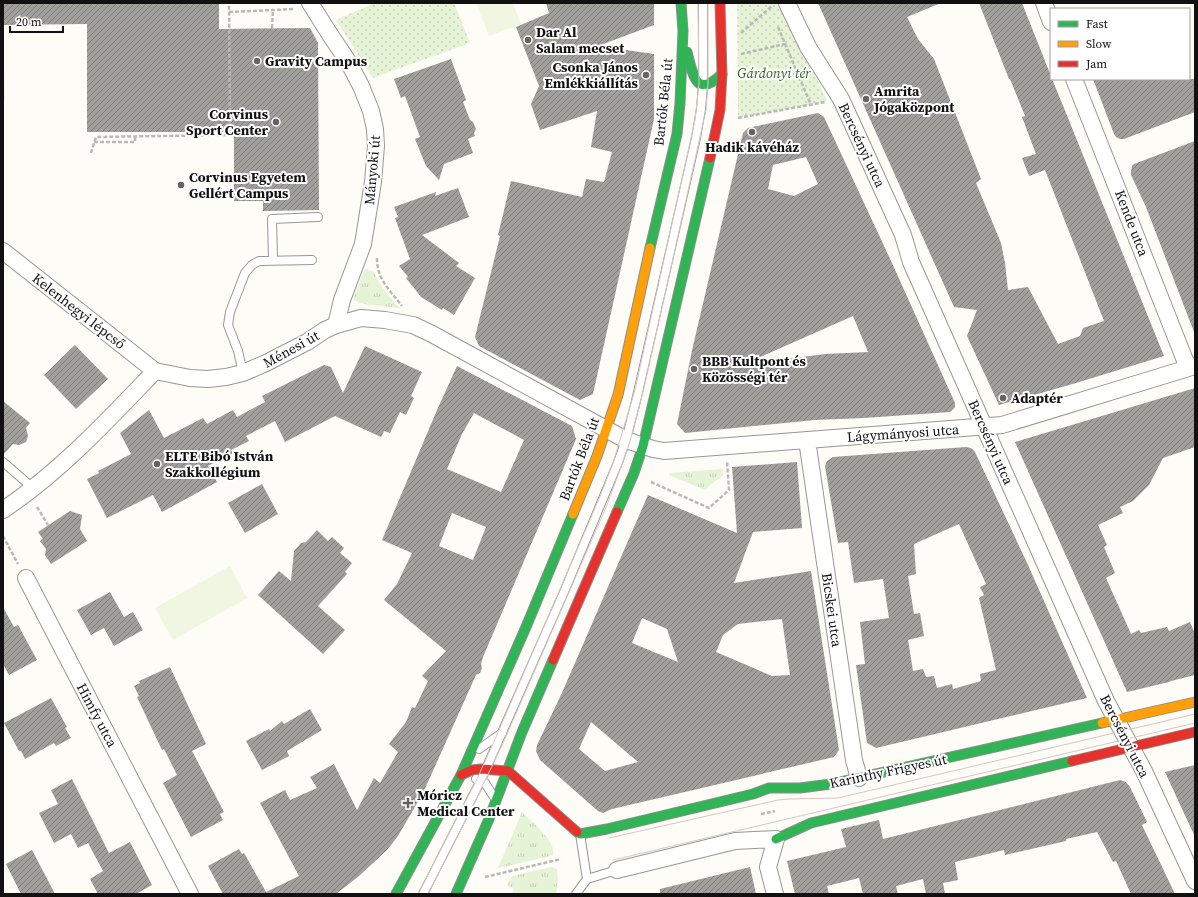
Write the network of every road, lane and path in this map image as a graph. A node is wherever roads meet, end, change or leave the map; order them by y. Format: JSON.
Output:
{"nodes":[{"id":1,"x":229,"y":3,"type":"edge"},
{"id":2,"x":310,"y":3,"type":"edge"},
{"id":3,"x":681,"y":3,"type":"edge"},
{"id":4,"x":703,"y":3,"type":"edge"},
{"id":5,"x":720,"y":3,"type":"edge"},
{"id":6,"x":768,"y":3,"type":"edge"},
{"id":7,"x":776,"y":3,"type":"edge"},
{"id":8,"x":787,"y":3,"type":"edge"},
{"id":9,"x":1044,"y":3,"type":"edge"},
{"id":10,"x":770,"y":8,"type":"junction"},
{"id":11,"x":229,"y":12,"type":"junction"},
{"id":12,"x":773,"y":15,"type":"dead end"},
{"id":13,"x":1050,"y":19,"type":"edge"},
{"id":14,"x":776,"y":22,"type":"dead end"},
{"id":15,"x":272,"y":28,"type":"dead end"},
{"id":16,"x":683,"y":31,"type":"junction"},
{"id":17,"x":738,"y":36,"type":"dead end"},
{"id":18,"x":785,"y":44,"type":"junction"},
{"id":19,"x":738,"y":55,"type":"dead end"},
{"id":20,"x":722,"y":74,"type":"junction"},
{"id":21,"x":1074,"y":80,"type":"edge"},
{"id":22,"x":703,"y":85,"type":"junction"},
{"id":23,"x":841,"y":99,"type":"junction"},
{"id":24,"x":811,"y":105,"type":"junction"},
{"id":25,"x":738,"y":118,"type":"dead end"},
{"id":26,"x":135,"y":137,"type":"junction"},
{"id":27,"x":94,"y":142,"type":"junction"},
{"id":28,"x":91,"y":153,"type":"dead end"},
{"id":29,"x":318,"y":217,"type":"dead end"},
{"id":30,"x":3,"y":251,"type":"edge"},
{"id":31,"x":273,"y":260,"type":"junction"},
{"id":32,"x":312,"y":260,"type":"dead end"},
{"id":33,"x":377,"y":268,"type":"dead end"},
{"id":34,"x":402,"y":305,"type":"dead end"},
{"id":35,"x":336,"y":325,"type":"junction"},
{"id":36,"x":1191,"y":367,"type":"edge"},
{"id":37,"x":155,"y":371,"type":"junction"},
{"id":38,"x":243,"y":373,"type":"junction"},
{"id":39,"x":984,"y":427,"type":"junction"},
{"id":40,"x":607,"y":430,"type":"junction"},
{"id":41,"x":626,"y":440,"type":"junction"},
{"id":42,"x":807,"y":440,"type":"junction"},
{"id":43,"x":642,"y":446,"type":"junction"},
{"id":44,"x":3,"y":462,"type":"edge"},
{"id":45,"x":728,"y":476,"type":"dead end"},
{"id":46,"x":650,"y":482,"type":"dead end"},
{"id":47,"x":33,"y":488,"type":"junction"},
{"id":48,"x":37,"y":508,"type":"dead end"},
{"id":49,"x":3,"y":510,"type":"edge"},
{"id":50,"x":48,"y":525,"type":"dead end"},
{"id":51,"x":3,"y":536,"type":"edge"},
{"id":52,"x":26,"y":578,"type":"joint"},
{"id":53,"x":1195,"y":702,"type":"edge"},
{"id":54,"x":1116,"y":720,"type":"junction"},
{"id":55,"x":503,"y":732,"type":"junction"},
{"id":56,"x":1195,"y":732,"type":"edge"},
{"id":57,"x":1131,"y":747,"type":"junction"},
{"id":58,"x":469,"y":755,"type":"junction"},
{"id":59,"x":486,"y":769,"type":"junction"},
{"id":60,"x":508,"y":771,"type":"junction"},
{"id":61,"x":859,"y":778,"type":"junction"},
{"id":62,"x":459,"y":779,"type":"junction"},
{"id":63,"x":481,"y":780,"type":"junction"},
{"id":64,"x":496,"y":801,"type":"junction"},
{"id":65,"x":774,"y":811,"type":"dead end"},
{"id":66,"x":756,"y":815,"type":"dead end"},
{"id":67,"x":580,"y":834,"type":"junction"},
{"id":68,"x":776,"y":839,"type":"junction"},
{"id":69,"x":561,"y":859,"type":"dead end"},
{"id":70,"x":617,"y":870,"type":"joint"},
{"id":71,"x":433,"y":875,"type":"junction"},
{"id":72,"x":482,"y":878,"type":"dead end"},
{"id":73,"x":587,"y":879,"type":"junction"},
{"id":74,"x":1195,"y":881,"type":"edge"},
{"id":75,"x":403,"y":882,"type":"junction"},
{"id":76,"x":190,"y":894,"type":"edge"},
{"id":77,"x":391,"y":894,"type":"edge"},
{"id":78,"x":396,"y":894,"type":"edge"},
{"id":79,"x":423,"y":894,"type":"edge"},
{"id":80,"x":429,"y":894,"type":"edge"},
{"id":81,"x":456,"y":894,"type":"edge"},
{"id":82,"x":576,"y":894,"type":"edge"},
{"id":83,"x":775,"y":894,"type":"edge"}],
"edges":[{"from":1,"to":11,"type":"path"},
{"from":2,"to":35,"type":"street","name":"Mányoki út"},
{"from":3,"to":16,"type":"main road","name":"Bartók Béla út"},
{"from":4,"to":22,"type":"lane"},
{"from":5,"to":20,"type":"main road"},
{"from":6,"to":10,"type":"path"},
{"from":7,"to":10,"type":"path"},
{"from":8,"to":23,"type":"street","name":"Bercsényi utca"},
{"from":9,"to":13,"type":"street"},
{"from":10,"to":12,"type":"path"},
{"from":10,"to":17,"type":"path"},
{"from":11,"to":15,"type":"path"},
{"from":11,"to":26,"type":"path"},
{"from":14,"to":18,"type":"path"},
{"from":16,"to":22,"type":"main road"},
{"from":16,"to":40,"type":"main road","name":"Bartók Béla út"},
{"from":18,"to":19,"type":"path"},
{"from":18,"to":24,"type":"path"},
{"from":20,"to":22,"type":"main road"},
{"from":20,"to":43,"type":"main road"},
{"from":21,"to":36,"type":"street","name":"Kende utca"},
{"from":22,"to":41,"type":"lane"},
{"from":23,"to":24,"type":"path"},
{"from":23,"to":39,"type":"street","name":"Bercsényi utca"},
{"from":24,"to":25,"type":"path"},
{"from":26,"to":27,"type":"path"},
{"from":26,"to":27,"type":"path"},
{"from":27,"to":28,"type":"path"},
{"from":29,"to":31,"type":"lane"},
{"from":30,"to":37,"type":"street","name":"Kelenhegyi lépcső"},
{"from":31,"to":32,"type":"lane"},
{"from":31,"to":38,"type":"lane"},
{"from":33,"to":34,"type":"path"},
{"from":35,"to":38,"type":"street","name":"Ménesi út"},
{"from":35,"to":40,"type":"street","name":"Ménesi út"},
{"from":36,"to":39,"type":"street","name":"Lágymányosi utca"},
{"from":37,"to":38,"type":"street","name":"Ménesi út"},
{"from":37,"to":47,"type":"street"},
{"from":39,"to":42,"type":"street","name":"Lágymányosi utca"},
{"from":39,"to":54,"type":"street","name":"Bercsényi utca"},
{"from":40,"to":41,"type":"street","name":"Lágymányosi utca"},
{"from":40,"to":58,"type":"main road","name":"Bartók Béla út"},
{"from":41,"to":43,"type":"street","name":"Lágymányosi utca"},
{"from":41,"to":55,"type":"lane"},
{"from":42,"to":43,"type":"street","name":"Lágymányosi utca"},
{"from":42,"to":61,"type":"street","name":"Bicskei utca"},
{"from":43,"to":60,"type":"main road"},
{"from":44,"to":47,"type":"lane"},
{"from":45,"to":46,"type":"path"},
{"from":47,"to":49,"type":"street"},
{"from":48,"to":50,"type":"path"},
{"from":51,"to":52,"type":"path"},
{"from":52,"to":76,"type":"street","name":"Himfy utca"},
{"from":53,"to":54,"type":"main road","name":"Karinthy Frigyes út"},
{"from":54,"to":57,"type":"street","name":"Bercsényi utca"},
{"from":54,"to":61,"type":"main road","name":"Karinthy Frigyes út"},
{"from":55,"to":58,"type":"lane"},
{"from":55,"to":59,"type":"lane"},
{"from":55,"to":60,"type":"lane"},
{"from":56,"to":57,"type":"main road"},
{"from":57,"to":68,"type":"main road"},
{"from":57,"to":74,"type":"street","name":"Bercsényi utca"},
{"from":58,"to":62,"type":"main road","name":"Bartók Béla út"},
{"from":59,"to":60,"type":"main road"},
{"from":59,"to":62,"type":"main road"},
{"from":59,"to":63,"type":"lane"},
{"from":60,"to":64,"type":"main road"},
{"from":60,"to":67,"type":"main road"},
{"from":61,"to":67,"type":"main road","name":"Karinthy Frigyes út"},
{"from":62,"to":63,"type":"lane"},
{"from":62,"to":75,"type":"main road","name":"Bartók Béla út"},
{"from":63,"to":64,"type":"lane"},
{"from":63,"to":71,"type":"lane"},
{"from":64,"to":81,"type":"main road"},
{"from":65,"to":66,"type":"path"},
{"from":67,"to":73,"type":"lane"},
{"from":68,"to":70,"type":"street"},
{"from":68,"to":83,"type":"street"},
{"from":69,"to":72,"type":"path"},
{"from":70,"to":73,"type":"lane"},
{"from":71,"to":79,"type":"lane"},
{"from":71,"to":80,"type":"lane"},
{"from":73,"to":82,"type":"lane"},
{"from":75,"to":77,"type":"main road"},
{"from":75,"to":78,"type":"main road","name":"Bartók Béla út"}]}
